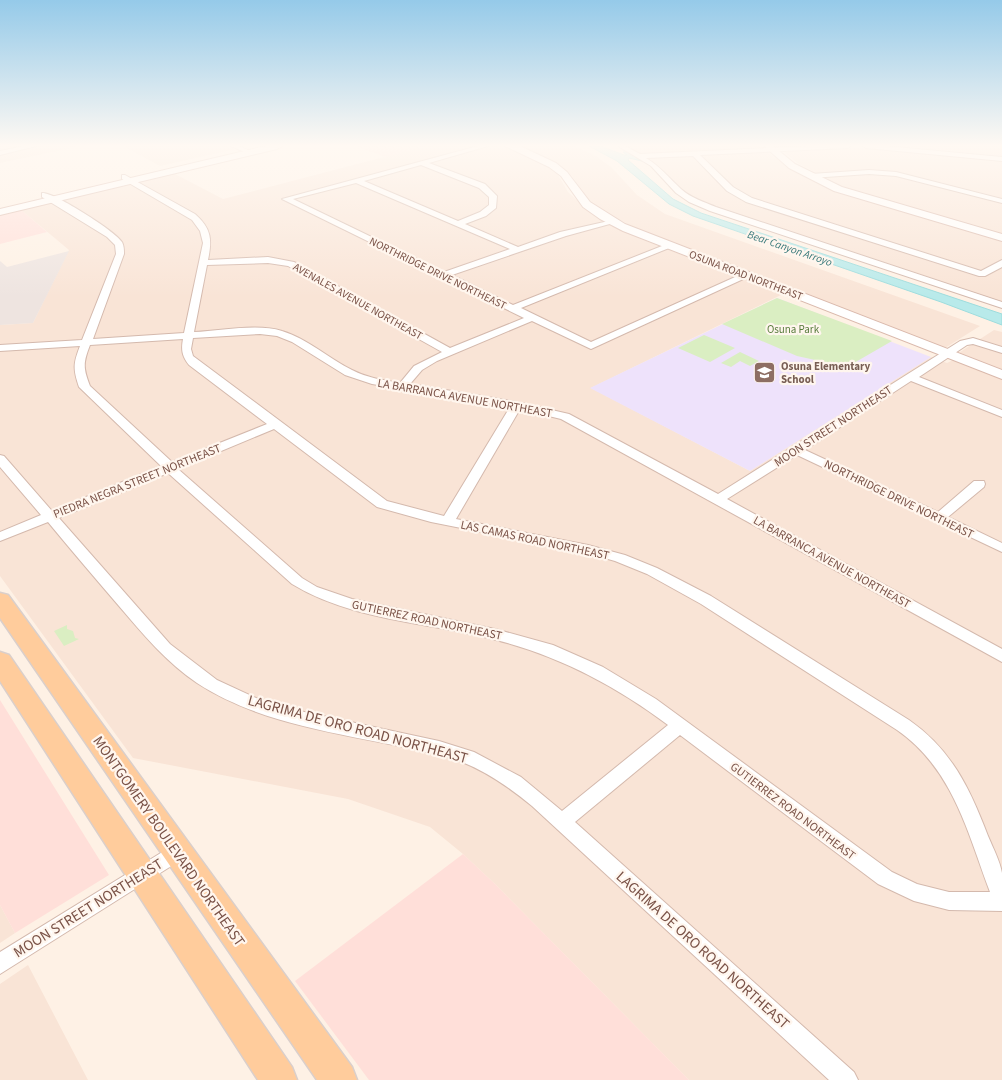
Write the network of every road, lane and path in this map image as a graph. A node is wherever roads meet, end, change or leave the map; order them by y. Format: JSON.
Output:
{"nodes":[{"id":1,"x":158,"y":196,"type":"edge"},
{"id":2,"x":296,"y":196,"type":"edge"},
{"id":3,"x":394,"y":196,"type":"edge"},
{"id":4,"x":493,"y":196,"type":"edge"},
{"id":5,"x":580,"y":196,"type":"edge"},
{"id":6,"x":687,"y":196,"type":"edge"},
{"id":7,"x":743,"y":196,"type":"edge"},
{"id":8,"x":862,"y":196,"type":"edge"},
{"id":9,"x":983,"y":196,"type":"edge"},
{"id":10,"x":992,"y":196,"type":"edge"},
{"id":11,"x":50,"y":197,"type":"junction"},
{"id":12,"x":989,"y":198,"type":"junction"},
{"id":13,"x":1002,"y":201,"type":"edge"},
{"id":14,"x":0,"y":206,"type":"edge"},
{"id":15,"x":0,"y":212,"type":"edge"},
{"id":16,"x":613,"y":222,"type":"junction"},
{"id":17,"x":457,"y":224,"type":"junction"},
{"id":18,"x":1002,"y":238,"type":"edge"},
{"id":19,"x":670,"y":246,"type":"junction"},
{"id":20,"x":519,"y":250,"type":"junction"},
{"id":21,"x":202,"y":263,"type":"junction"},
{"id":22,"x":1002,"y":263,"type":"edge"},
{"id":23,"x":747,"y":275,"type":"junction"},
{"id":24,"x":444,"y":276,"type":"junction"},
{"id":25,"x":1002,"y":305,"type":"edge"},
{"id":26,"x":513,"y":308,"type":"junction"},
{"id":27,"x":532,"y":318,"type":"junction"},
{"id":28,"x":188,"y":335,"type":"junction"},
{"id":29,"x":86,"y":342,"type":"junction"},
{"id":30,"x":0,"y":348,"type":"edge"},
{"id":31,"x":1002,"y":350,"type":"edge"},
{"id":32,"x":450,"y":352,"type":"junction"},
{"id":33,"x":946,"y":354,"type":"junction"},
{"id":34,"x":1002,"y":375,"type":"edge"},
{"id":35,"x":910,"y":377,"type":"junction"},
{"id":36,"x":402,"y":387,"type":"junction"},
{"id":37,"x":517,"y":405,"type":"junction"},
{"id":38,"x":1002,"y":414,"type":"edge"},
{"id":39,"x":274,"y":425,"type":"junction"},
{"id":40,"x":796,"y":450,"type":"junction"},
{"id":41,"x":0,"y":460,"type":"edge"},
{"id":42,"x":170,"y":468,"type":"junction"},
{"id":43,"x":979,"y":484,"type":"dead end"},
{"id":44,"x":719,"y":499,"type":"junction"},
{"id":45,"x":50,"y":517,"type":"junction"},
{"id":46,"x":939,"y":518,"type":"junction"},
{"id":47,"x":448,"y":521,"type":"junction"},
{"id":48,"x":0,"y":537,"type":"edge"},
{"id":49,"x":1002,"y":548,"type":"edge"},
{"id":50,"x":0,"y":601,"type":"edge"},
{"id":51,"x":1002,"y":656,"type":"edge"},
{"id":52,"x":0,"y":661,"type":"edge"},
{"id":53,"x":679,"y":726,"type":"junction"},
{"id":54,"x":562,"y":822,"type":"junction"},
{"id":55,"x":177,"y":852,"type":"junction"},
{"id":56,"x":141,"y":875,"type":"junction"},
{"id":57,"x":1002,"y":899,"type":"edge"},
{"id":58,"x":1002,"y":902,"type":"edge"},
{"id":59,"x":0,"y":964,"type":"edge"},
{"id":60,"x":278,"y":1080,"type":"edge"},
{"id":61,"x":339,"y":1080,"type":"edge"},
{"id":62,"x":846,"y":1080,"type":"edge"}],
"edges":[{"from":1,"to":21,"type":"street","name":"LAS CAMAS ROAD NORTHEAST"},
{"from":2,"to":24,"type":"street","name":"NORTHRIDGE DRIVE NORTHEAST"},
{"from":3,"to":17,"type":"street"},
{"from":4,"to":17,"type":"street"},
{"from":5,"to":16,"type":"street","name":"OSUNA ROAD NORTHEAST"},
{"from":6,"to":25,"type":"street"},
{"from":7,"to":22,"type":"street"},
{"from":8,"to":18,"type":"street"},
{"from":9,"to":12,"type":"street"},
{"from":10,"to":12,"type":"street"},
{"from":11,"to":14,"type":"street"},
{"from":11,"to":15,"type":"street"},
{"from":11,"to":29,"type":"street","name":"GUTIERREZ ROAD NORTHEAST"},
{"from":12,"to":13,"type":"street"},
{"from":16,"to":19,"type":"street","name":"OSUNA ROAD NORTHEAST"},
{"from":16,"to":20,"type":"street"},
{"from":17,"to":20,"type":"street"},
{"from":19,"to":23,"type":"street","name":"OSUNA ROAD NORTHEAST"},
{"from":19,"to":26,"type":"street"},
{"from":20,"to":24,"type":"street"},
{"from":21,"to":28,"type":"street","name":"LAS CAMAS ROAD NORTHEAST"},
{"from":21,"to":32,"type":"street","name":"AVENALES AVENUE NORTHEAST"},
{"from":23,"to":27,"type":"street","name":"NORTHRIDGE DRIVE NORTHEAST"},
{"from":23,"to":33,"type":"street","name":"OSUNA ROAD NORTHEAST"},
{"from":24,"to":26,"type":"street","name":"NORTHRIDGE DRIVE NORTHEAST"},
{"from":26,"to":27,"type":"street","name":"NORTHRIDGE DRIVE NORTHEAST"},
{"from":27,"to":32,"type":"street"},
{"from":28,"to":29,"type":"street","name":"LA BARRANCA AVENUE NORTHEAST"},
{"from":28,"to":36,"type":"street","name":"LA BARRANCA AVENUE NORTHEAST"},
{"from":28,"to":39,"type":"street","name":"LAS CAMAS ROAD NORTHEAST"},
{"from":29,"to":30,"type":"street","name":"LA BARRANCA AVENUE NORTHEAST"},
{"from":29,"to":42,"type":"street","name":"GUTIERREZ ROAD NORTHEAST"},
{"from":31,"to":33,"type":"street","name":"MOON STREET NORTHEAST"},
{"from":32,"to":36,"type":"street"},
{"from":33,"to":34,"type":"street","name":"OSUNA ROAD NORTHEAST"},
{"from":33,"to":35,"type":"street","name":"MOON STREET NORTHEAST"},
{"from":35,"to":38,"type":"street"},
{"from":35,"to":40,"type":"street","name":"MOON STREET NORTHEAST"},
{"from":36,"to":37,"type":"street","name":"LA BARRANCA AVENUE NORTHEAST"},
{"from":37,"to":44,"type":"street","name":"LA BARRANCA AVENUE NORTHEAST"},
{"from":37,"to":47,"type":"street"},
{"from":39,"to":42,"type":"street","name":"PIEDRA NEGRA STREET NORTHEAST"},
{"from":39,"to":47,"type":"street","name":"LAS CAMAS ROAD NORTHEAST"},
{"from":40,"to":44,"type":"street","name":"MOON STREET NORTHEAST"},
{"from":40,"to":46,"type":"street","name":"NORTHRIDGE DRIVE NORTHEAST"},
{"from":41,"to":45,"type":"street","name":"LAGRIMA DE ORO ROAD NORTHEAST"},
{"from":42,"to":45,"type":"street","name":"PIEDRA NEGRA STREET NORTHEAST"},
{"from":42,"to":53,"type":"street","name":"GUTIERREZ ROAD NORTHEAST"},
{"from":43,"to":46,"type":"street"},
{"from":44,"to":51,"type":"street","name":"LA BARRANCA AVENUE NORTHEAST"},
{"from":45,"to":48,"type":"street","name":"PIEDRA NEGRA STREET NORTHEAST"},
{"from":45,"to":54,"type":"street","name":"LAGRIMA DE ORO ROAD NORTHEAST"},
{"from":46,"to":49,"type":"street","name":"NORTHRIDGE DRIVE NORTHEAST"},
{"from":47,"to":57,"type":"street","name":"LAS CAMAS ROAD NORTHEAST"},
{"from":50,"to":55,"type":"main road","name":"MONTGOMERY BOULEVARD NORTHEAST"},
{"from":52,"to":56,"type":"main road"},
{"from":53,"to":54,"type":"street"},
{"from":53,"to":58,"type":"street","name":"GUTIERREZ ROAD NORTHEAST"},
{"from":54,"to":62,"type":"street","name":"LAGRIMA DE ORO ROAD NORTHEAST"},
{"from":55,"to":56,"type":"street","name":"MOON STREET NORTHEAST"},
{"from":55,"to":61,"type":"main road","name":"MONTGOMERY BOULEVARD NORTHEAST"},
{"from":56,"to":59,"type":"street","name":"MOON STREET NORTHEAST"},
{"from":56,"to":60,"type":"main road"}]}
